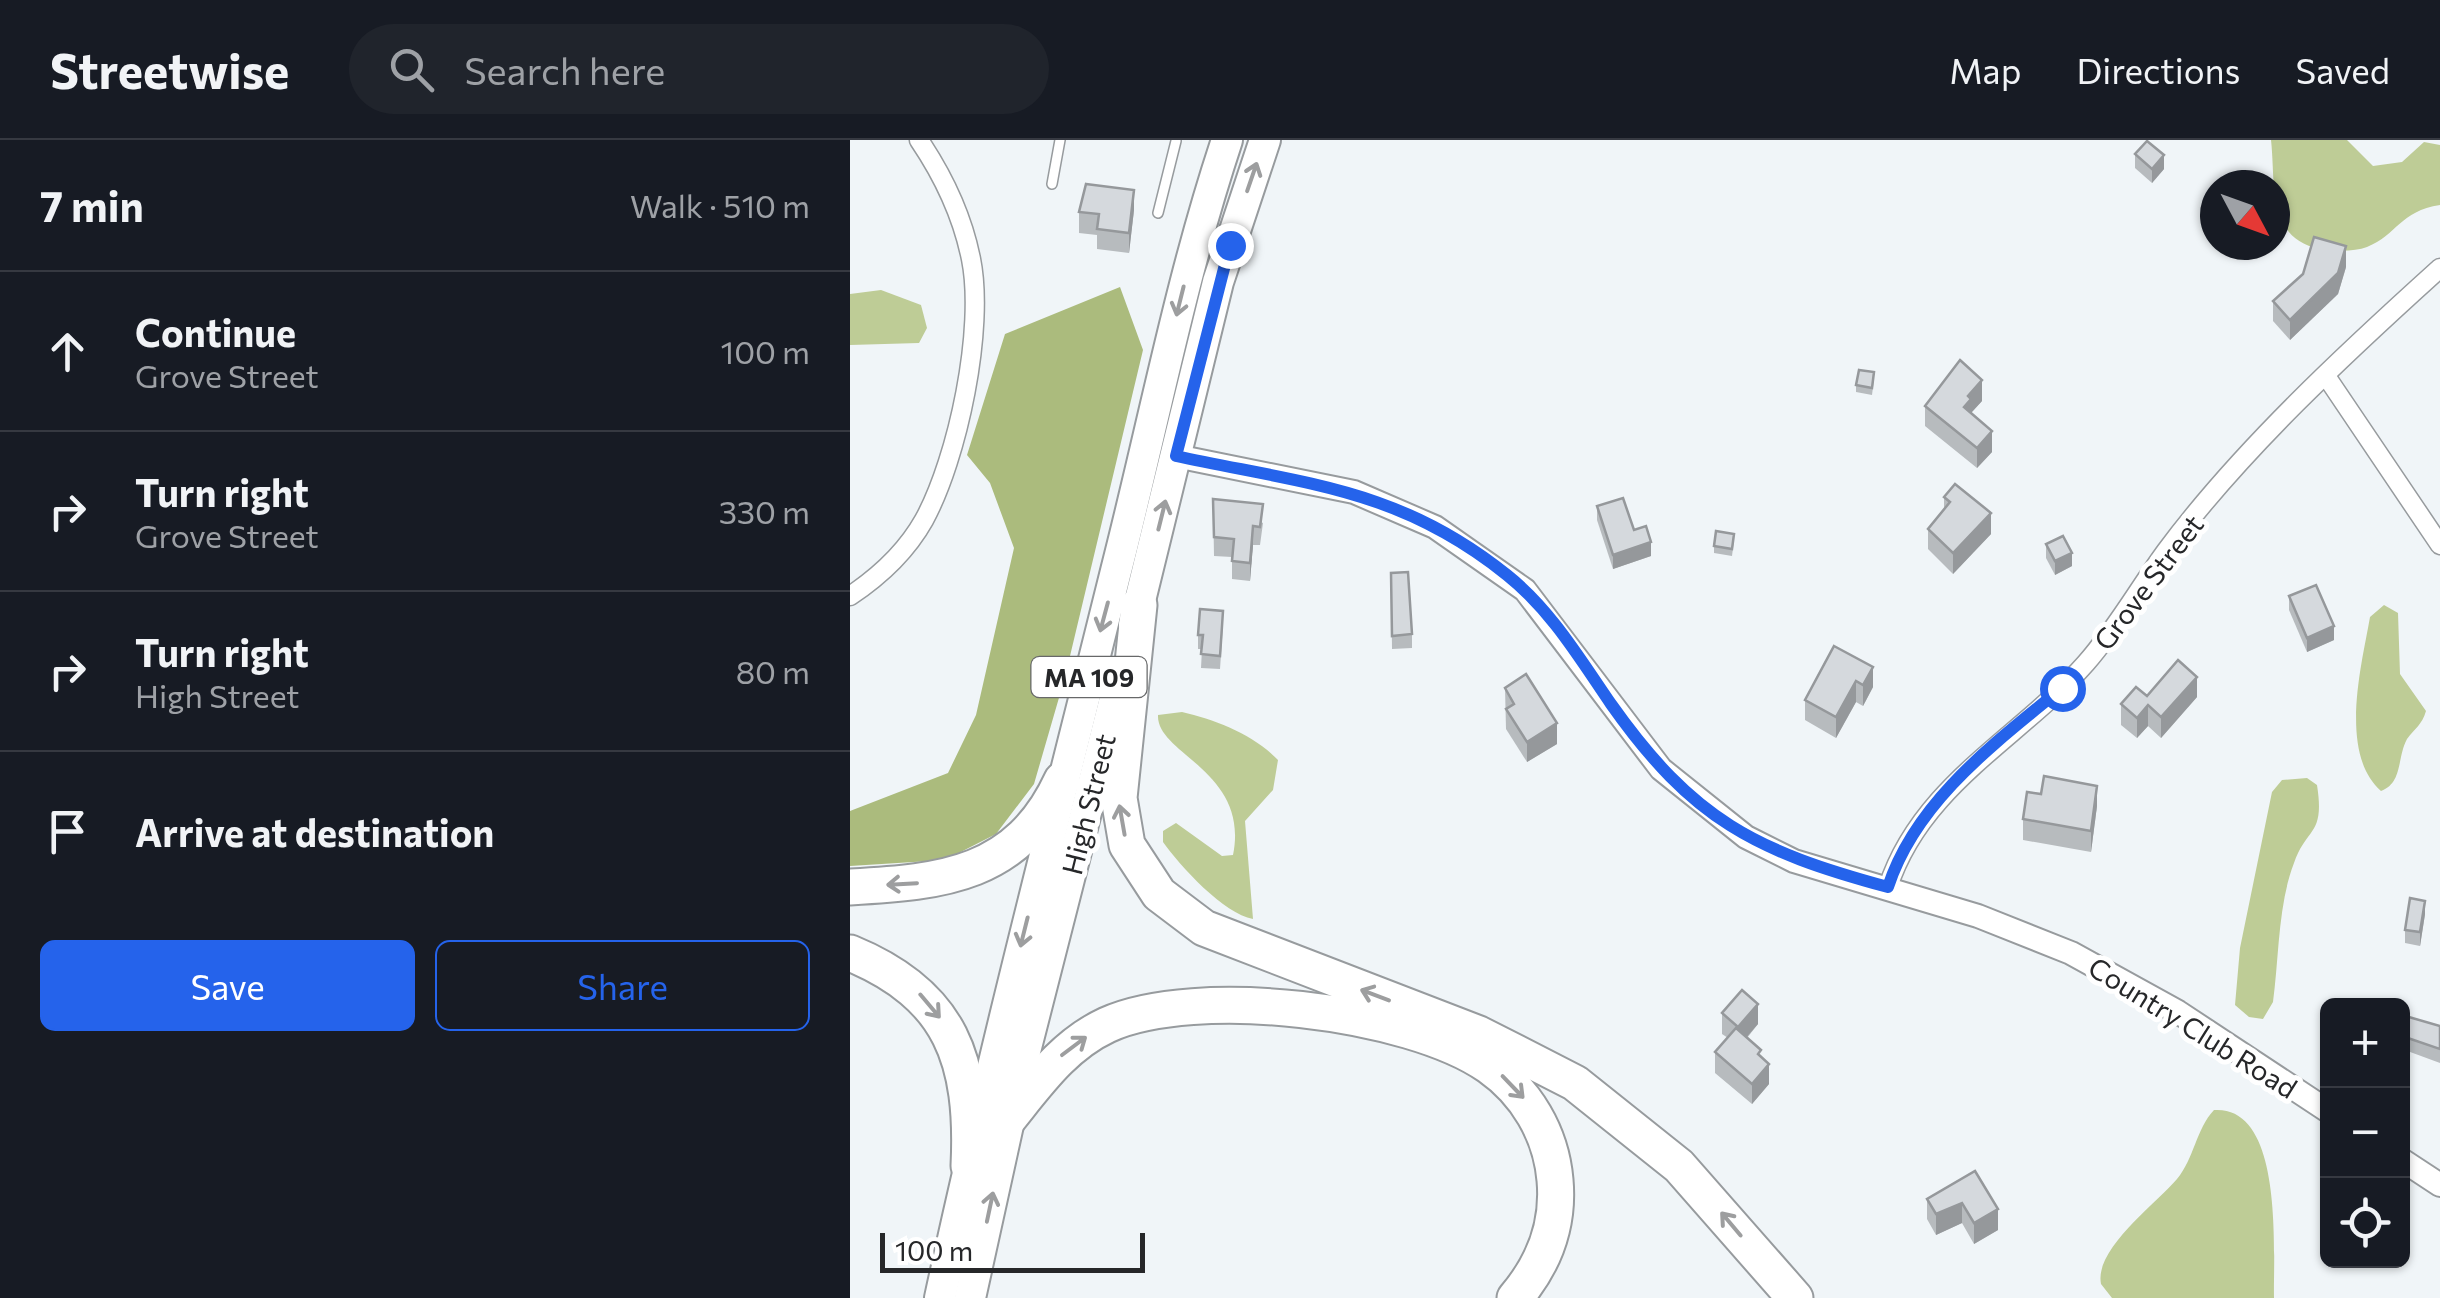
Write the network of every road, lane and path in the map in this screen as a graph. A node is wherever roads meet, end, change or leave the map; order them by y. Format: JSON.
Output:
{"nodes":[{"id":1,"x":919,"y":140,"type":"edge"},
{"id":2,"x":934,"y":140,"type":"edge"},
{"id":3,"x":1060,"y":140,"type":"edge"},
{"id":4,"x":1166,"y":140,"type":"edge"},
{"id":5,"x":1176,"y":140,"type":"edge"},
{"id":6,"x":1227,"y":140,"type":"edge"},
{"id":7,"x":1265,"y":140,"type":"edge"},
{"id":8,"x":938,"y":169,"type":"junction"},
{"id":9,"x":1052,"y":184,"type":"dead end"},
{"id":10,"x":1158,"y":213,"type":"dead end"},
{"id":11,"x":2440,"y":268,"type":"edge"},
{"id":12,"x":2326,"y":376,"type":"junction"},
{"id":13,"x":1176,"y":456,"type":"junction"},
{"id":14,"x":2440,"y":545,"type":"edge"},
{"id":15,"x":850,"y":596,"type":"edge"},
{"id":16,"x":1139,"y":605,"type":"junction"},
{"id":17,"x":1062,"y":780,"type":"junction"},
{"id":18,"x":850,"y":887,"type":"edge"},
{"id":19,"x":1888,"y":887,"type":"junction"},
{"id":20,"x":850,"y":952,"type":"edge"},
{"id":21,"x":2320,"y":1106,"type":"edge"},
{"id":22,"x":1010,"y":1118,"type":"junction"},
{"id":23,"x":2410,"y":1165,"type":"edge"},
{"id":24,"x":969,"y":1166,"type":"junction"},
{"id":25,"x":2440,"y":1185,"type":"edge"},
{"id":26,"x":956,"y":1295,"type":"edge"},
{"id":27,"x":1515,"y":1298,"type":"edge"},
{"id":28,"x":1795,"y":1298,"type":"edge"}],
"edges":[{"from":1,"to":8,"type":"street"},
{"from":2,"to":8,"type":"street"},
{"from":3,"to":9,"type":"lane"},
{"from":4,"to":5,"type":"lane"},
{"from":5,"to":10,"type":"lane"},
{"from":6,"to":17,"type":"main road","name":"High Street","number":"MA 109","one_way":true},
{"from":13,"to":7,"type":"main road","name":"High Street","number":"MA 109","one_way":true},
{"from":8,"to":15,"type":"street"},
{"from":11,"to":12,"type":"street","name":"Grove Street"},
{"from":12,"to":14,"type":"street"},
{"from":12,"to":19,"type":"street","name":"Grove Street"},
{"from":16,"to":13,"type":"main road","name":"High Street","number":"MA 109","one_way":true},
{"from":13,"to":19,"type":"street"},
{"from":16,"to":22,"type":"main road","name":"High Street","number":"MA 109"},
{"from":28,"to":16,"type":"highway","one_way":true},
{"from":17,"to":18,"type":"highway","one_way":true},
{"from":17,"to":24,"type":"main road","name":"High Street","number":"MA 109","one_way":true},
{"from":19,"to":21,"type":"street","name":"Country Club Road"},
{"from":20,"to":24,"type":"highway","one_way":true},
{"from":26,"to":22,"type":"main road","name":"High Street","number":"MA 109","one_way":true},
{"from":22,"to":27,"type":"highway","one_way":true},
{"from":23,"to":25,"type":"street"},
{"from":24,"to":26,"type":"main road","name":"High Street","number":"MA 109"}]}
